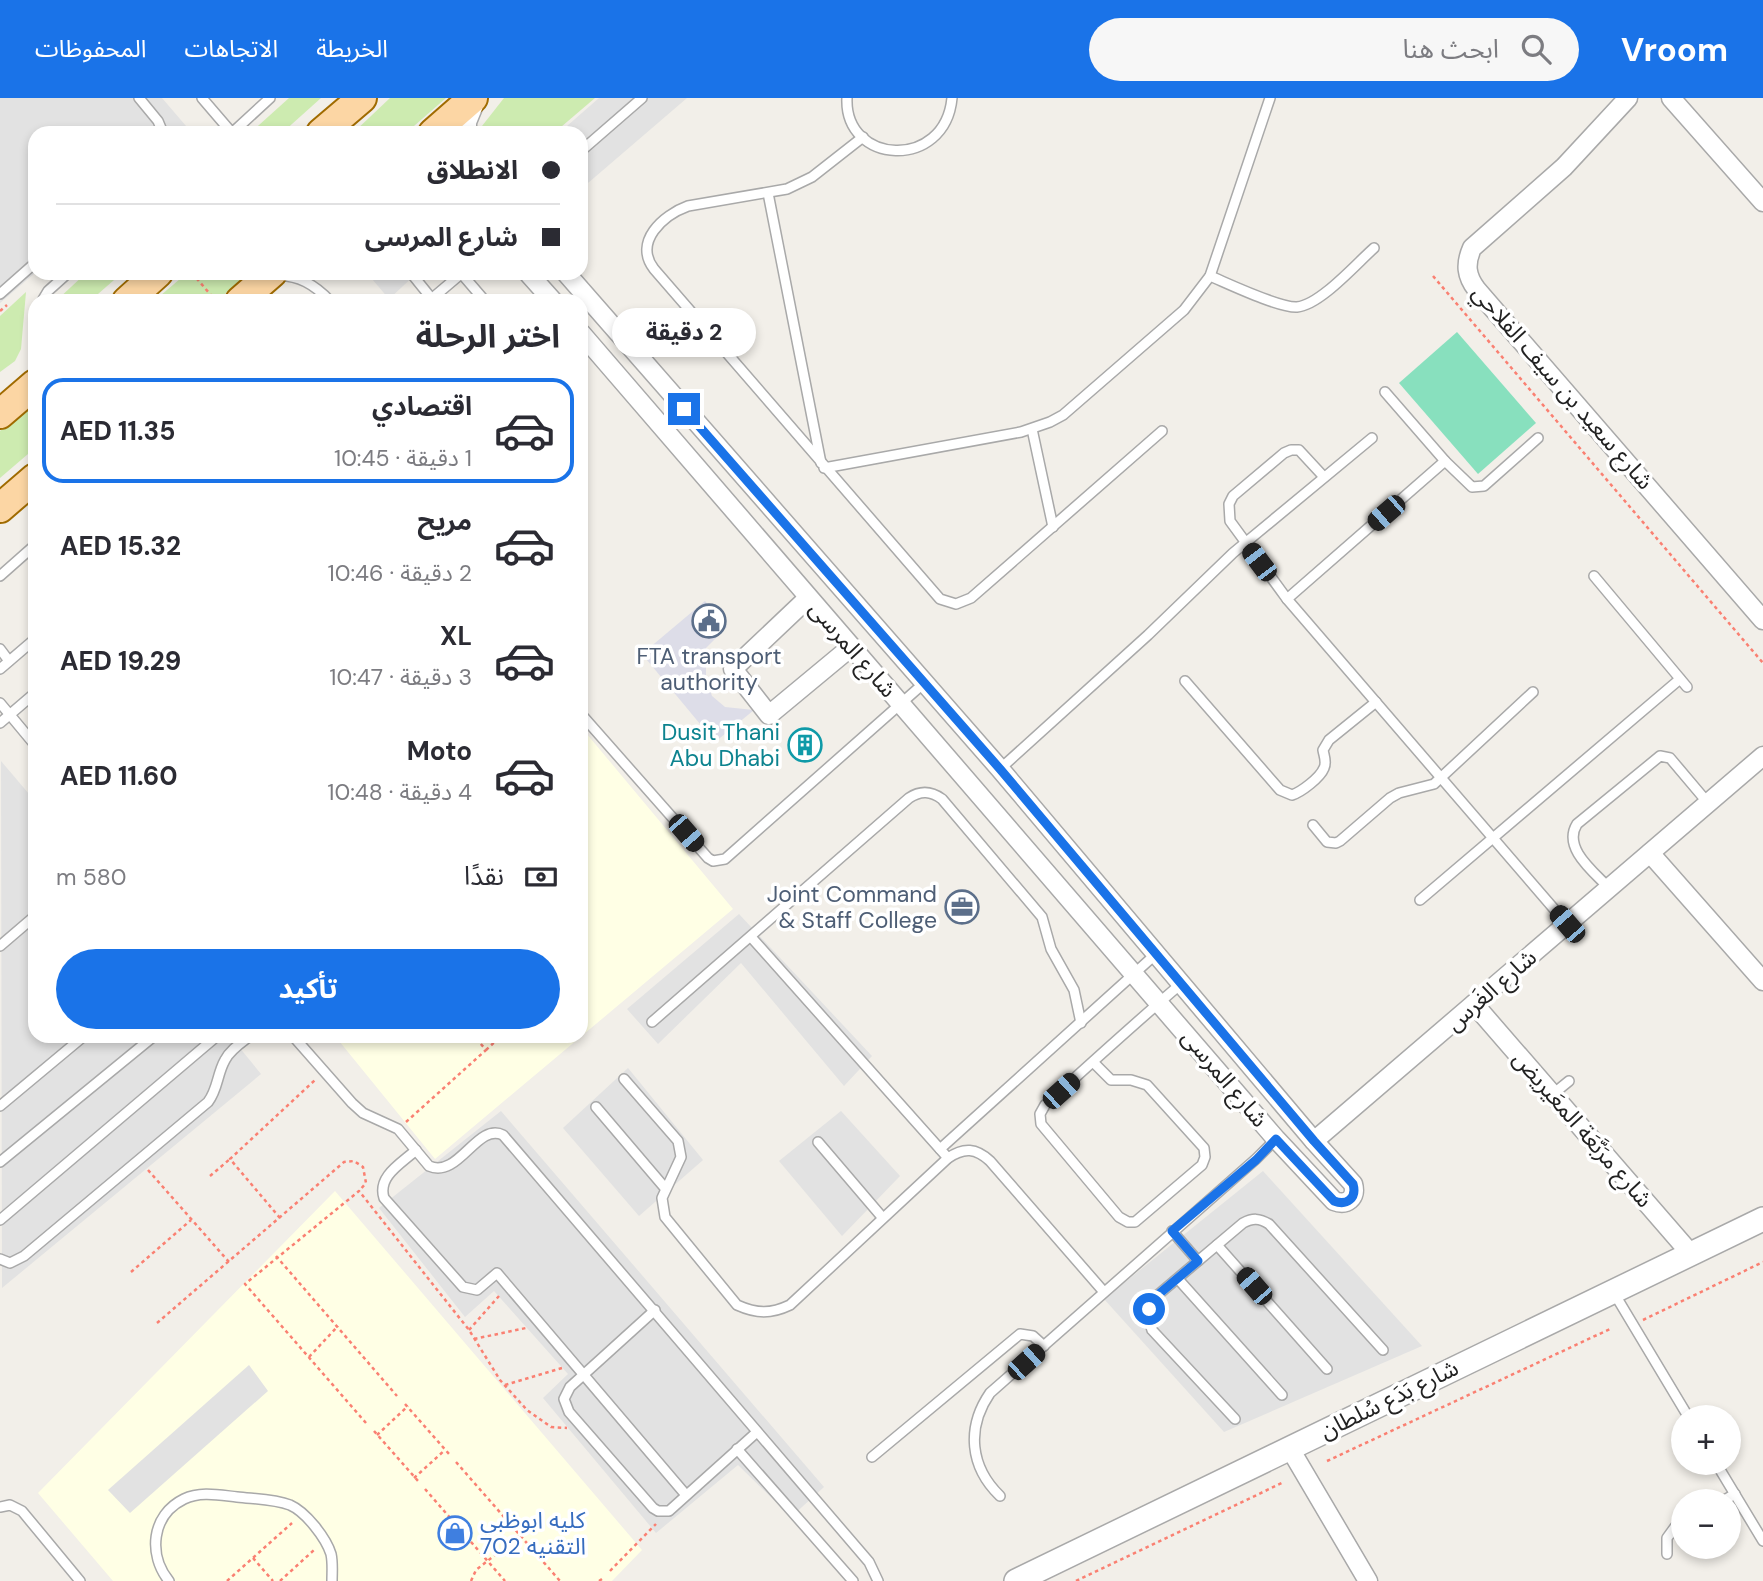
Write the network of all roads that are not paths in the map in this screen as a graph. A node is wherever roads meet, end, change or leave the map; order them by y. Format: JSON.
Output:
{"nodes":[{"id":1,"x":139,"y":98,"type":"edge"},
{"id":2,"x":202,"y":98,"type":"edge"},
{"id":3,"x":270,"y":98,"type":"edge"},
{"id":4,"x":362,"y":98,"type":"edge"},
{"id":5,"x":475,"y":98,"type":"edge"},
{"id":6,"x":642,"y":98,"type":"edge"},
{"id":7,"x":847,"y":98,"type":"edge"},
{"id":8,"x":952,"y":98,"type":"edge"},
{"id":9,"x":1270,"y":98,"type":"edge"},
{"id":10,"x":1628,"y":98,"type":"edge"},
{"id":11,"x":1671,"y":98,"type":"edge"},
{"id":12,"x":160,"y":126,"type":"edge"},
{"id":13,"x":226,"y":126,"type":"edge"},
{"id":14,"x":240,"y":126,"type":"edge"},
{"id":15,"x":329,"y":126,"type":"edge"},
{"id":16,"x":441,"y":126,"type":"edge"},
{"id":17,"x":467,"y":126,"type":"edge"},
{"id":18,"x":863,"y":137,"type":"junction"},
{"id":19,"x":588,"y":145,"type":"edge"},
{"id":20,"x":768,"y":193,"type":"junction"},
{"id":21,"x":1763,"y":202,"type":"edge"},
{"id":22,"x":1374,"y":248,"type":"dead end"},
{"id":23,"x":28,"y":269,"type":"edge"},
{"id":24,"x":1210,"y":276,"type":"junction"},
{"id":25,"x":60,"y":280,"type":"edge"},
{"id":26,"x":150,"y":280,"type":"edge"},
{"id":27,"x":263,"y":280,"type":"edge"},
{"id":28,"x":304,"y":280,"type":"edge"},
{"id":29,"x":453,"y":280,"type":"edge"},
{"id":30,"x":467,"y":280,"type":"edge"},
{"id":31,"x":534,"y":280,"type":"edge"},
{"id":32,"x":572,"y":280,"type":"edge"},
{"id":33,"x":0,"y":294,"type":"edge"},
{"id":34,"x":47,"y":294,"type":"edge"},
{"id":35,"x":135,"y":294,"type":"edge"},
{"id":36,"x":248,"y":294,"type":"edge"},
{"id":37,"x":322,"y":294,"type":"edge"},
{"id":38,"x":437,"y":294,"type":"edge"},
{"id":39,"x":479,"y":294,"type":"edge"},
{"id":40,"x":547,"y":294,"type":"edge"},
{"id":41,"x":584,"y":294,"type":"edge"},
{"id":42,"x":588,"y":298,"type":"edge"},
{"id":43,"x":588,"y":341,"type":"edge"},
{"id":44,"x":20,"y":390,"type":"edge"},
{"id":45,"x":1385,"y":392,"type":"dead end"},
{"id":46,"x":0,"y":414,"type":"edge"},
{"id":47,"x":701,"y":429,"type":"junction"},
{"id":48,"x":1032,"y":429,"type":"junction"},
{"id":49,"x":1162,"y":431,"type":"dead end"},
{"id":50,"x":1371,"y":438,"type":"dead end"},
{"id":51,"x":1538,"y":438,"type":"dead end"},
{"id":52,"x":680,"y":446,"type":"junction"},
{"id":53,"x":1445,"y":461,"type":"junction"},
{"id":54,"x":823,"y":467,"type":"junction"},
{"id":55,"x":1324,"y":477,"type":"junction"},
{"id":56,"x":28,"y":484,"type":"edge"},
{"id":57,"x":760,"y":496,"type":"junction"},
{"id":58,"x":0,"y":508,"type":"edge"},
{"id":59,"x":737,"y":514,"type":"junction"},
{"id":60,"x":1053,"y":527,"type":"junction"},
{"id":61,"x":1245,"y":543,"type":"junction"},
{"id":62,"x":28,"y":551,"type":"edge"},
{"id":63,"x":0,"y":576,"type":"edge"},
{"id":64,"x":1594,"y":576,"type":"dead end"},
{"id":65,"x":808,"y":597,"type":"junction"},
{"id":66,"x":1287,"y":599,"type":"junction"},
{"id":67,"x":1761,"y":614,"type":"edge"},
{"id":68,"x":28,"y":645,"type":"edge"},
{"id":69,"x":851,"y":647,"type":"junction"},
{"id":70,"x":0,"y":649,"type":"edge"},
{"id":71,"x":9,"y":661,"type":"junction"},
{"id":72,"x":0,"y":669,"type":"edge"},
{"id":73,"x":1185,"y":681,"type":"dead end"},
{"id":74,"x":923,"y":684,"type":"junction"},
{"id":75,"x":1533,"y":692,"type":"dead end"},
{"id":76,"x":28,"y":699,"type":"edge"},
{"id":77,"x":1376,"y":702,"type":"junction"},
{"id":78,"x":0,"y":703,"type":"edge"},
{"id":79,"x":900,"y":704,"type":"junction"},
{"id":80,"x":10,"y":714,"type":"junction"},
{"id":81,"x":588,"y":722,"type":"edge"},
{"id":82,"x":0,"y":723,"type":"edge"},
{"id":83,"x":28,"y":736,"type":"edge"},
{"id":84,"x":1763,"y":756,"type":"edge"},
{"id":85,"x":1000,"y":769,"type":"junction"},
{"id":86,"x":1441,"y":778,"type":"junction"},
{"id":87,"x":979,"y":794,"type":"junction"},
{"id":88,"x":1708,"y":803,"type":"junction"},
{"id":89,"x":1312,"y":825,"type":"dead end"},
{"id":90,"x":1053,"y":831,"type":"junction"},
{"id":91,"x":1493,"y":838,"type":"junction"},
{"id":92,"x":1650,"y":853,"type":"junction"},
{"id":93,"x":1609,"y":888,"type":"junction"},
{"id":94,"x":1420,"y":901,"type":"dead end"},
{"id":95,"x":28,"y":921,"type":"edge"},
{"id":96,"x":1567,"y":924,"type":"junction"},
{"id":97,"x":751,"y":937,"type":"junction"},
{"id":98,"x":0,"y":946,"type":"edge"},
{"id":99,"x":1157,"y":954,"type":"junction"},
{"id":100,"x":1135,"y":973,"type":"junction"},
{"id":101,"x":1763,"y":981,"type":"edge"},
{"id":102,"x":1182,"y":983,"type":"junction"},
{"id":103,"x":1160,"y":1002,"type":"junction"},
{"id":104,"x":1474,"y":1004,"type":"junction"},
{"id":105,"x":652,"y":1021,"type":"dead end"},
{"id":106,"x":1081,"y":1023,"type":"junction"},
{"id":107,"x":76,"y":1043,"type":"edge"},
{"id":108,"x":145,"y":1043,"type":"edge"},
{"id":109,"x":209,"y":1043,"type":"edge"},
{"id":110,"x":241,"y":1043,"type":"edge"},
{"id":111,"x":299,"y":1043,"type":"edge"},
{"id":112,"x":1093,"y":1062,"type":"junction"},
{"id":113,"x":624,"y":1079,"type":"dead end"},
{"id":114,"x":1569,"y":1081,"type":"dead end"},
{"id":115,"x":1553,"y":1094,"type":"junction"},
{"id":116,"x":0,"y":1106,"type":"edge"},
{"id":117,"x":596,"y":1107,"type":"dead end"},
{"id":118,"x":1276,"y":1139,"type":"junction"},
{"id":119,"x":1314,"y":1141,"type":"junction"},
{"id":120,"x":818,"y":1142,"type":"dead end"},
{"id":121,"x":940,"y":1149,"type":"junction"},
{"id":122,"x":416,"y":1150,"type":"junction"},
{"id":123,"x":948,"y":1158,"type":"junction"},
{"id":124,"x":0,"y":1162,"type":"edge"},
{"id":125,"x":664,"y":1188,"type":"junction"},
{"id":126,"x":882,"y":1217,"type":"junction"},
{"id":127,"x":1763,"y":1219,"type":"edge"},
{"id":128,"x":0,"y":1220,"type":"edge"},
{"id":129,"x":1172,"y":1231,"type":"junction"},
{"id":130,"x":1217,"y":1245,"type":"junction"},
{"id":131,"x":1691,"y":1254,"type":"junction"},
{"id":132,"x":0,"y":1259,"type":"edge"},
{"id":133,"x":1198,"y":1261,"type":"junction"},
{"id":134,"x":1178,"y":1279,"type":"junction"},
{"id":135,"x":1104,"y":1292,"type":"junction"},
{"id":136,"x":1613,"y":1292,"type":"junction"},
{"id":137,"x":655,"y":1310,"type":"junction"},
{"id":138,"x":1044,"y":1346,"type":"junction"},
{"id":139,"x":1382,"y":1350,"type":"dead end"},
{"id":140,"x":1327,"y":1369,"type":"dead end"},
{"id":141,"x":584,"y":1374,"type":"junction"},
{"id":142,"x":1282,"y":1395,"type":"dead end"},
{"id":143,"x":1681,"y":1405,"type":"edge"},
{"id":144,"x":1235,"y":1419,"type":"dead end"},
{"id":145,"x":757,"y":1432,"type":"junction"},
{"id":146,"x":1289,"y":1447,"type":"junction"},
{"id":147,"x":737,"y":1449,"type":"junction"},
{"id":148,"x":872,"y":1457,"type":"dead end"},
{"id":149,"x":686,"y":1495,"type":"junction"},
{"id":150,"x":1000,"y":1496,"type":"dead end"},
{"id":151,"x":1741,"y":1504,"type":"edge"},
{"id":152,"x":0,"y":1507,"type":"edge"},
{"id":153,"x":1671,"y":1531,"type":"edge"},
{"id":154,"x":1763,"y":1541,"type":"edge"},
{"id":155,"x":1667,"y":1554,"type":"dead end"},
{"id":156,"x":80,"y":1581,"type":"edge"},
{"id":157,"x":169,"y":1581,"type":"edge"},
{"id":158,"x":332,"y":1581,"type":"edge"},
{"id":159,"x":853,"y":1581,"type":"edge"},
{"id":160,"x":878,"y":1581,"type":"edge"},
{"id":161,"x":1016,"y":1581,"type":"edge"},
{"id":162,"x":1368,"y":1581,"type":"edge"}],
"edges":[{"from":1,"to":12,"type":"lane"},
{"from":2,"to":13,"type":"lane"},
{"from":3,"to":14,"type":"lane"},
{"from":4,"to":15,"type":"main road"},
{"from":5,"to":16,"type":"main road"},
{"from":5,"to":17,"type":"street"},
{"from":6,"to":19,"type":"lane"},
{"from":7,"to":18,"type":"lane"},
{"from":8,"to":18,"type":"lane"},
{"from":9,"to":24,"type":"lane"},
{"from":10,"to":67,"type":"street","name":"شارع سعيد بن سيف الفلاحي"},
{"from":11,"to":21,"type":"street"},
{"from":18,"to":20,"type":"lane"},
{"from":20,"to":54,"type":"lane"},
{"from":20,"to":54,"type":"lane"},
{"from":22,"to":24,"type":"lane"},
{"from":23,"to":33,"type":"lane"},
{"from":24,"to":48,"type":"lane"},
{"from":25,"to":34,"type":"lane"},
{"from":26,"to":35,"type":"main road"},
{"from":27,"to":36,"type":"main road"},
{"from":28,"to":37,"type":"lane"},
{"from":29,"to":38,"type":"lane"},
{"from":30,"to":39,"type":"lane"},
{"from":31,"to":40,"type":"street"},
{"from":32,"to":41,"type":"street","name":"شارع المرسى"},
{"from":42,"to":47,"type":"street","name":"شارع المرسى"},
{"from":43,"to":52,"type":"street","name":"شارع المرسى"},
{"from":44,"to":46,"type":"main road"},
{"from":45,"to":53,"type":"lane"},
{"from":47,"to":52,"type":"street"},
{"from":47,"to":57,"type":"street","name":"شارع المرسى"},
{"from":48,"to":54,"type":"lane"},
{"from":48,"to":60,"type":"lane"},
{"from":49,"to":60,"type":"lane"},
{"from":50,"to":55,"type":"lane"},
{"from":51,"to":53,"type":"lane"},
{"from":52,"to":59,"type":"street","name":"شارع المرسى"},
{"from":53,"to":66,"type":"lane"},
{"from":54,"to":60,"type":"lane"},
{"from":55,"to":61,"type":"lane"},
{"from":55,"to":61,"type":"lane"},
{"from":56,"to":58,"type":"main road"},
{"from":57,"to":59,"type":"street"},
{"from":57,"to":74,"type":"street","name":"شارع المرسى"},
{"from":59,"to":65,"type":"street","name":"شارع المرسى"},
{"from":61,"to":66,"type":"lane"},
{"from":61,"to":85,"type":"lane"},
{"from":62,"to":63,"type":"lane"},
{"from":64,"to":91,"type":"lane"},
{"from":65,"to":69,"type":"street","name":"شارع المرسى"},
{"from":65,"to":69,"type":"street"},
{"from":66,"to":77,"type":"lane"},
{"from":68,"to":71,"type":"lane"},
{"from":69,"to":79,"type":"street","name":"شارع المرسى"},
{"from":70,"to":71,"type":"lane"},
{"from":71,"to":72,"type":"lane"},
{"from":73,"to":77,"type":"lane"},
{"from":74,"to":79,"type":"lane"},
{"from":74,"to":85,"type":"street","name":"شارع المرسى"},
{"from":75,"to":86,"type":"lane"},
{"from":76,"to":80,"type":"lane"},
{"from":77,"to":86,"type":"lane"},
{"from":78,"to":80,"type":"lane"},
{"from":79,"to":81,"type":"lane"},
{"from":79,"to":87,"type":"street","name":"شارع المرسى"},
{"from":80,"to":82,"type":"lane"},
{"from":80,"to":83,"type":"lane"},
{"from":84,"to":88,"type":"street","name":"شارع الغَرس"},
{"from":85,"to":90,"type":"street","name":"شارع المرسى"},
{"from":86,"to":89,"type":"lane"},
{"from":86,"to":91,"type":"lane"},
{"from":87,"to":90,"type":"street"},
{"from":87,"to":100,"type":"street","name":"شارع المرسى"},
{"from":88,"to":92,"type":"street","name":"شارع الغَرس"},
{"from":88,"to":93,"type":"lane"},
{"from":90,"to":99,"type":"street","name":"شارع المرسى"},
{"from":91,"to":94,"type":"lane"},
{"from":91,"to":96,"type":"lane"},
{"from":92,"to":93,"type":"street","name":"شارع الغَرس"},
{"from":92,"to":101,"type":"street"},
{"from":93,"to":96,"type":"street","name":"شارع الغَرس"},
{"from":95,"to":98,"type":"lane"},
{"from":96,"to":104,"type":"street","name":"شارع الغَرس"},
{"from":97,"to":105,"type":"lane"},
{"from":97,"to":106,"type":"lane"},
{"from":97,"to":121,"type":"lane"},
{"from":99,"to":100,"type":"lane"},
{"from":99,"to":102,"type":"street","name":"شارع المرسى"},
{"from":100,"to":103,"type":"street","name":"شارع المرسى"},
{"from":100,"to":106,"type":"lane"},
{"from":102,"to":103,"type":"lane"},
{"from":102,"to":119,"type":"street","name":"شارع المرسى"},
{"from":103,"to":112,"type":"lane"},
{"from":103,"to":118,"type":"street","name":"شارع المرسى"},
{"from":104,"to":115,"type":"street","name":"شارع مرَبَّعَة المعَيريض"},
{"from":104,"to":119,"type":"street","name":"شارع الغَرس"},
{"from":106,"to":121,"type":"lane"},
{"from":107,"to":116,"type":"lane"},
{"from":108,"to":124,"type":"lane"},
{"from":109,"to":128,"type":"lane"},
{"from":110,"to":132,"type":"lane"},
{"from":111,"to":122,"type":"lane"},
{"from":112,"to":112,"type":"lane"},
{"from":113,"to":125,"type":"lane"},
{"from":114,"to":115,"type":"lane"},
{"from":115,"to":131,"type":"street","name":"شارع مرَبَّعَة المعَيريض"},
{"from":117,"to":125,"type":"lane"},
{"from":118,"to":119,"type":"street","name":"شارع المرسى"},
{"from":118,"to":129,"type":"lane"},
{"from":120,"to":126,"type":"lane"},
{"from":121,"to":123,"type":"lane"},
{"from":122,"to":137,"type":"lane"},
{"from":122,"to":141,"type":"lane"},
{"from":123,"to":126,"type":"lane"},
{"from":123,"to":135,"type":"lane"},
{"from":125,"to":126,"type":"lane"},
{"from":127,"to":131,"type":"street","name":"شارع بَدَع سُلطان"},
{"from":129,"to":133,"type":"lane"},
{"from":129,"to":135,"type":"lane"},
{"from":130,"to":133,"type":"lane"},
{"from":130,"to":139,"type":"lane"},
{"from":130,"to":140,"type":"lane"},
{"from":131,"to":136,"type":"street","name":"شارع بَدَع سُلطان"},
{"from":133,"to":134,"type":"lane"},
{"from":134,"to":142,"type":"lane"},
{"from":134,"to":144,"type":"lane"},
{"from":135,"to":138,"type":"lane"},
{"from":136,"to":143,"type":"lane"},
{"from":136,"to":146,"type":"street","name":"شارع بَدَع سُلطان"},
{"from":137,"to":141,"type":"lane"},
{"from":137,"to":145,"type":"lane"},
{"from":138,"to":148,"type":"lane"},
{"from":138,"to":150,"type":"lane"},
{"from":141,"to":149,"type":"lane"},
{"from":141,"to":149,"type":"lane"},
{"from":145,"to":147,"type":"lane"},
{"from":145,"to":160,"type":"lane"},
{"from":146,"to":161,"type":"street","name":"شارع بَدَع سُلطان"},
{"from":146,"to":162,"type":"street"},
{"from":147,"to":149,"type":"lane"},
{"from":147,"to":159,"type":"lane"},
{"from":151,"to":154,"type":"lane"},
{"from":152,"to":156,"type":"lane"},
{"from":153,"to":155,"type":"lane"},
{"from":157,"to":158,"type":"lane"}]}
